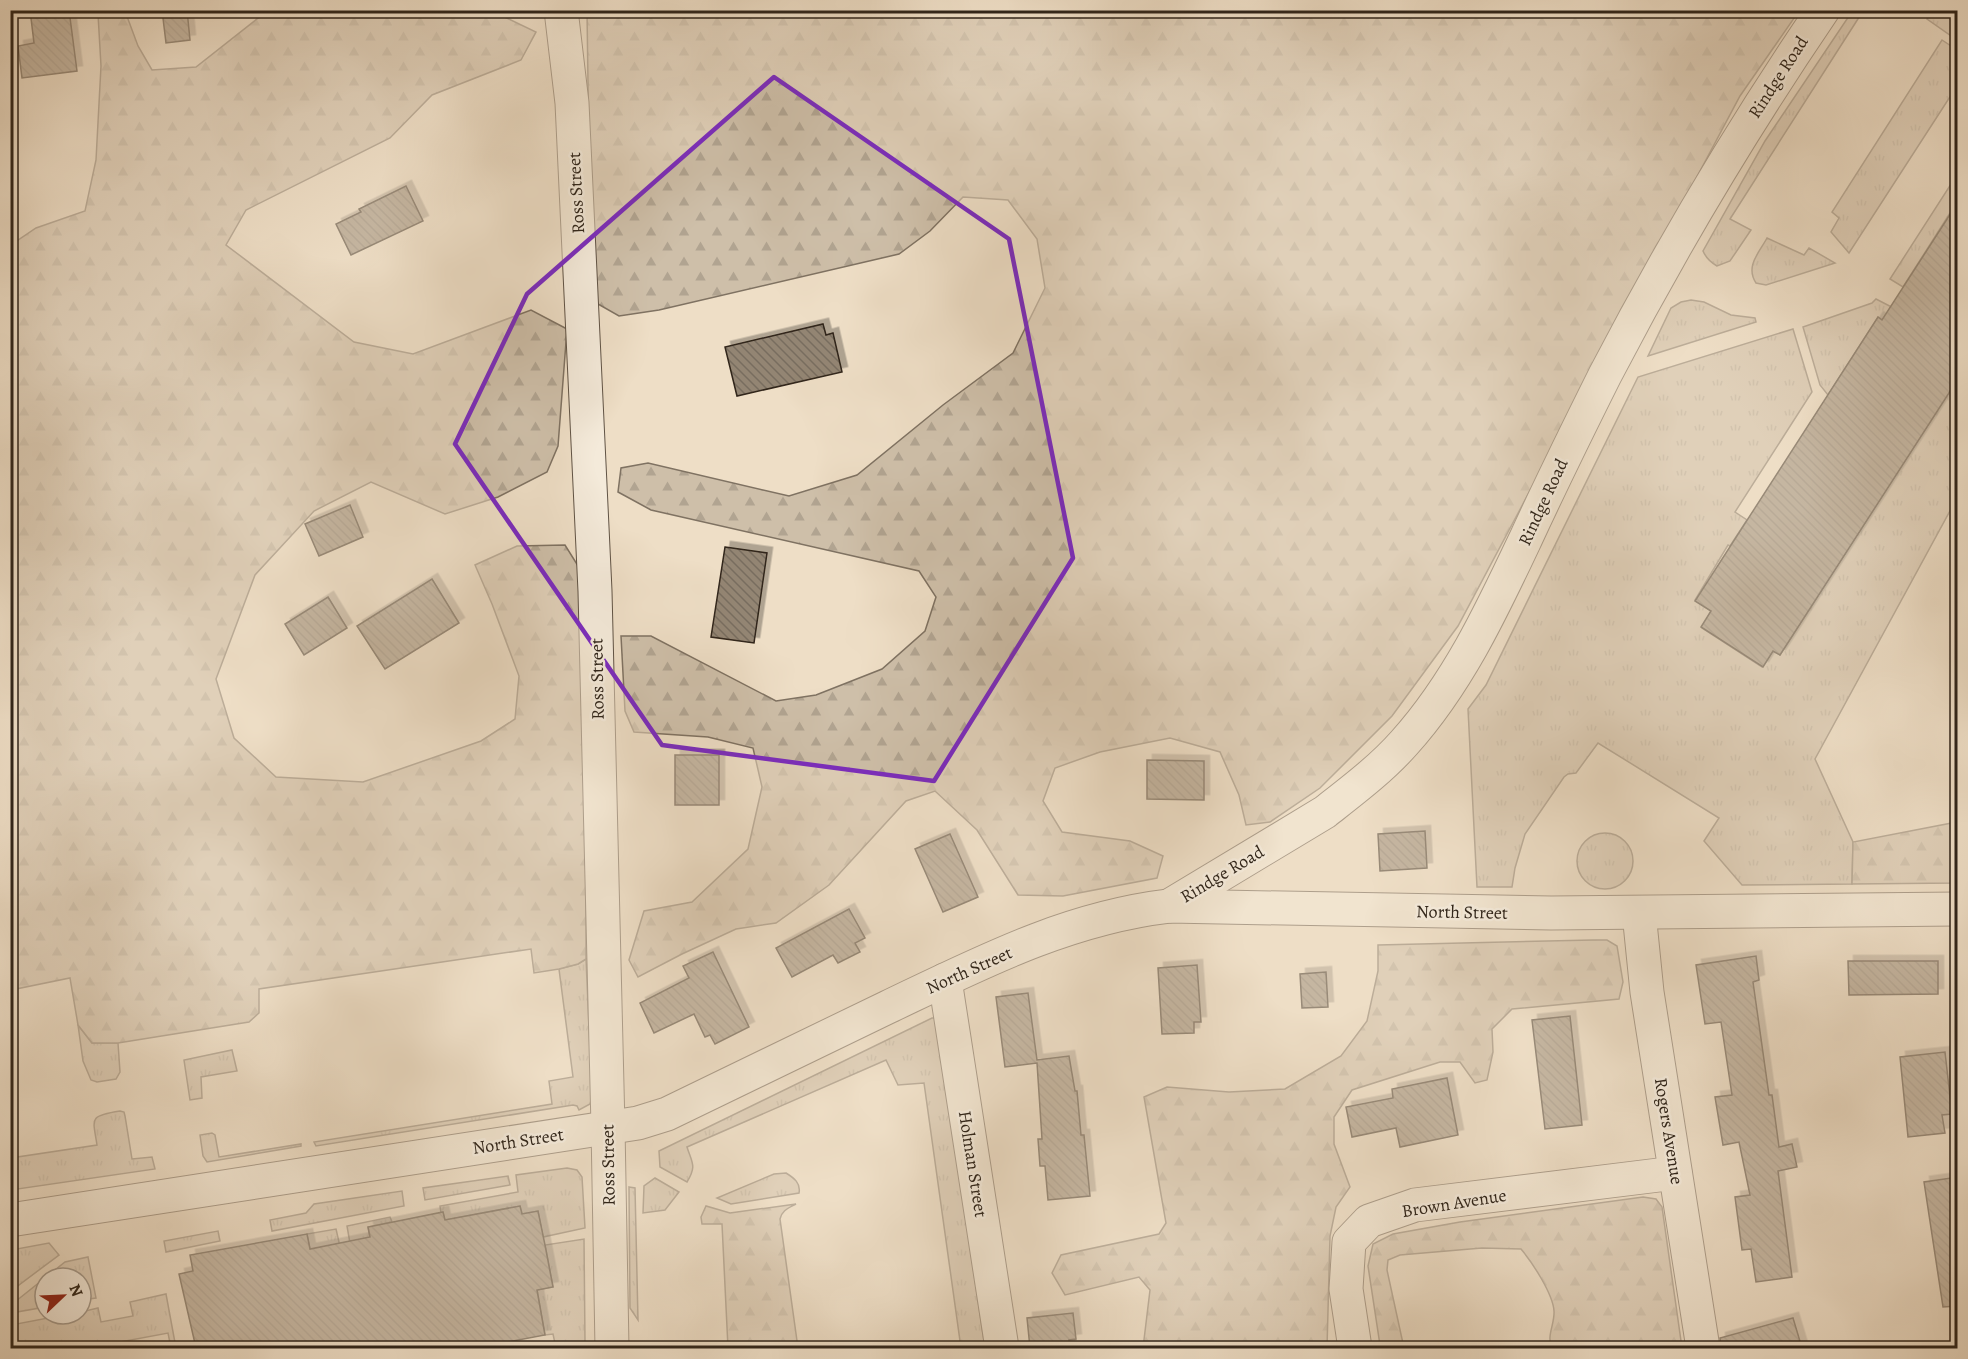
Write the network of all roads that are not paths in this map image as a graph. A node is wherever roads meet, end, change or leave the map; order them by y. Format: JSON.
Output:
{"nodes":[{"id":1,"x":561,"y":10,"type":"edge"},
{"id":2,"x":1823,"y":10,"type":"edge"},
{"id":3,"x":1169,"y":906,"type":"junction"},
{"id":4,"x":1958,"y":909,"type":"edge"},
{"id":5,"x":1639,"y":913,"type":"junction"},
{"id":6,"x":945,"y":980,"type":"junction"},
{"id":7,"x":608,"y":1127,"type":"junction"},
{"id":8,"x":1675,"y":1173,"type":"junction"},
{"id":9,"x":10,"y":1220,"type":"edge"},
{"id":10,"x":612,"y":1348,"type":"edge"},
{"id":11,"x":1002,"y":1348,"type":"edge"},
{"id":12,"x":1355,"y":1348,"type":"edge"},
{"id":13,"x":1703,"y":1348,"type":"edge"}],
"edges":[{"from":1,"to":7,"type":"street","name":"Ross Street"},
{"from":2,"to":3,"type":"street","name":"Rindge Road"},
{"from":3,"to":5,"type":"street","name":"North Street"},
{"from":3,"to":6,"type":"street","name":"North Street"},
{"from":4,"to":5,"type":"street","name":"North Street"},
{"from":5,"to":8,"type":"street","name":"Rogers Avenue"},
{"from":6,"to":7,"type":"street","name":"North Street"},
{"from":6,"to":11,"type":"street","name":"Holman Street"},
{"from":7,"to":9,"type":"street","name":"North Street"},
{"from":7,"to":10,"type":"street","name":"Ross Street"},
{"from":8,"to":12,"type":"street","name":"Brown Avenue"},
{"from":8,"to":13,"type":"street","name":"Rogers Avenue"}]}
